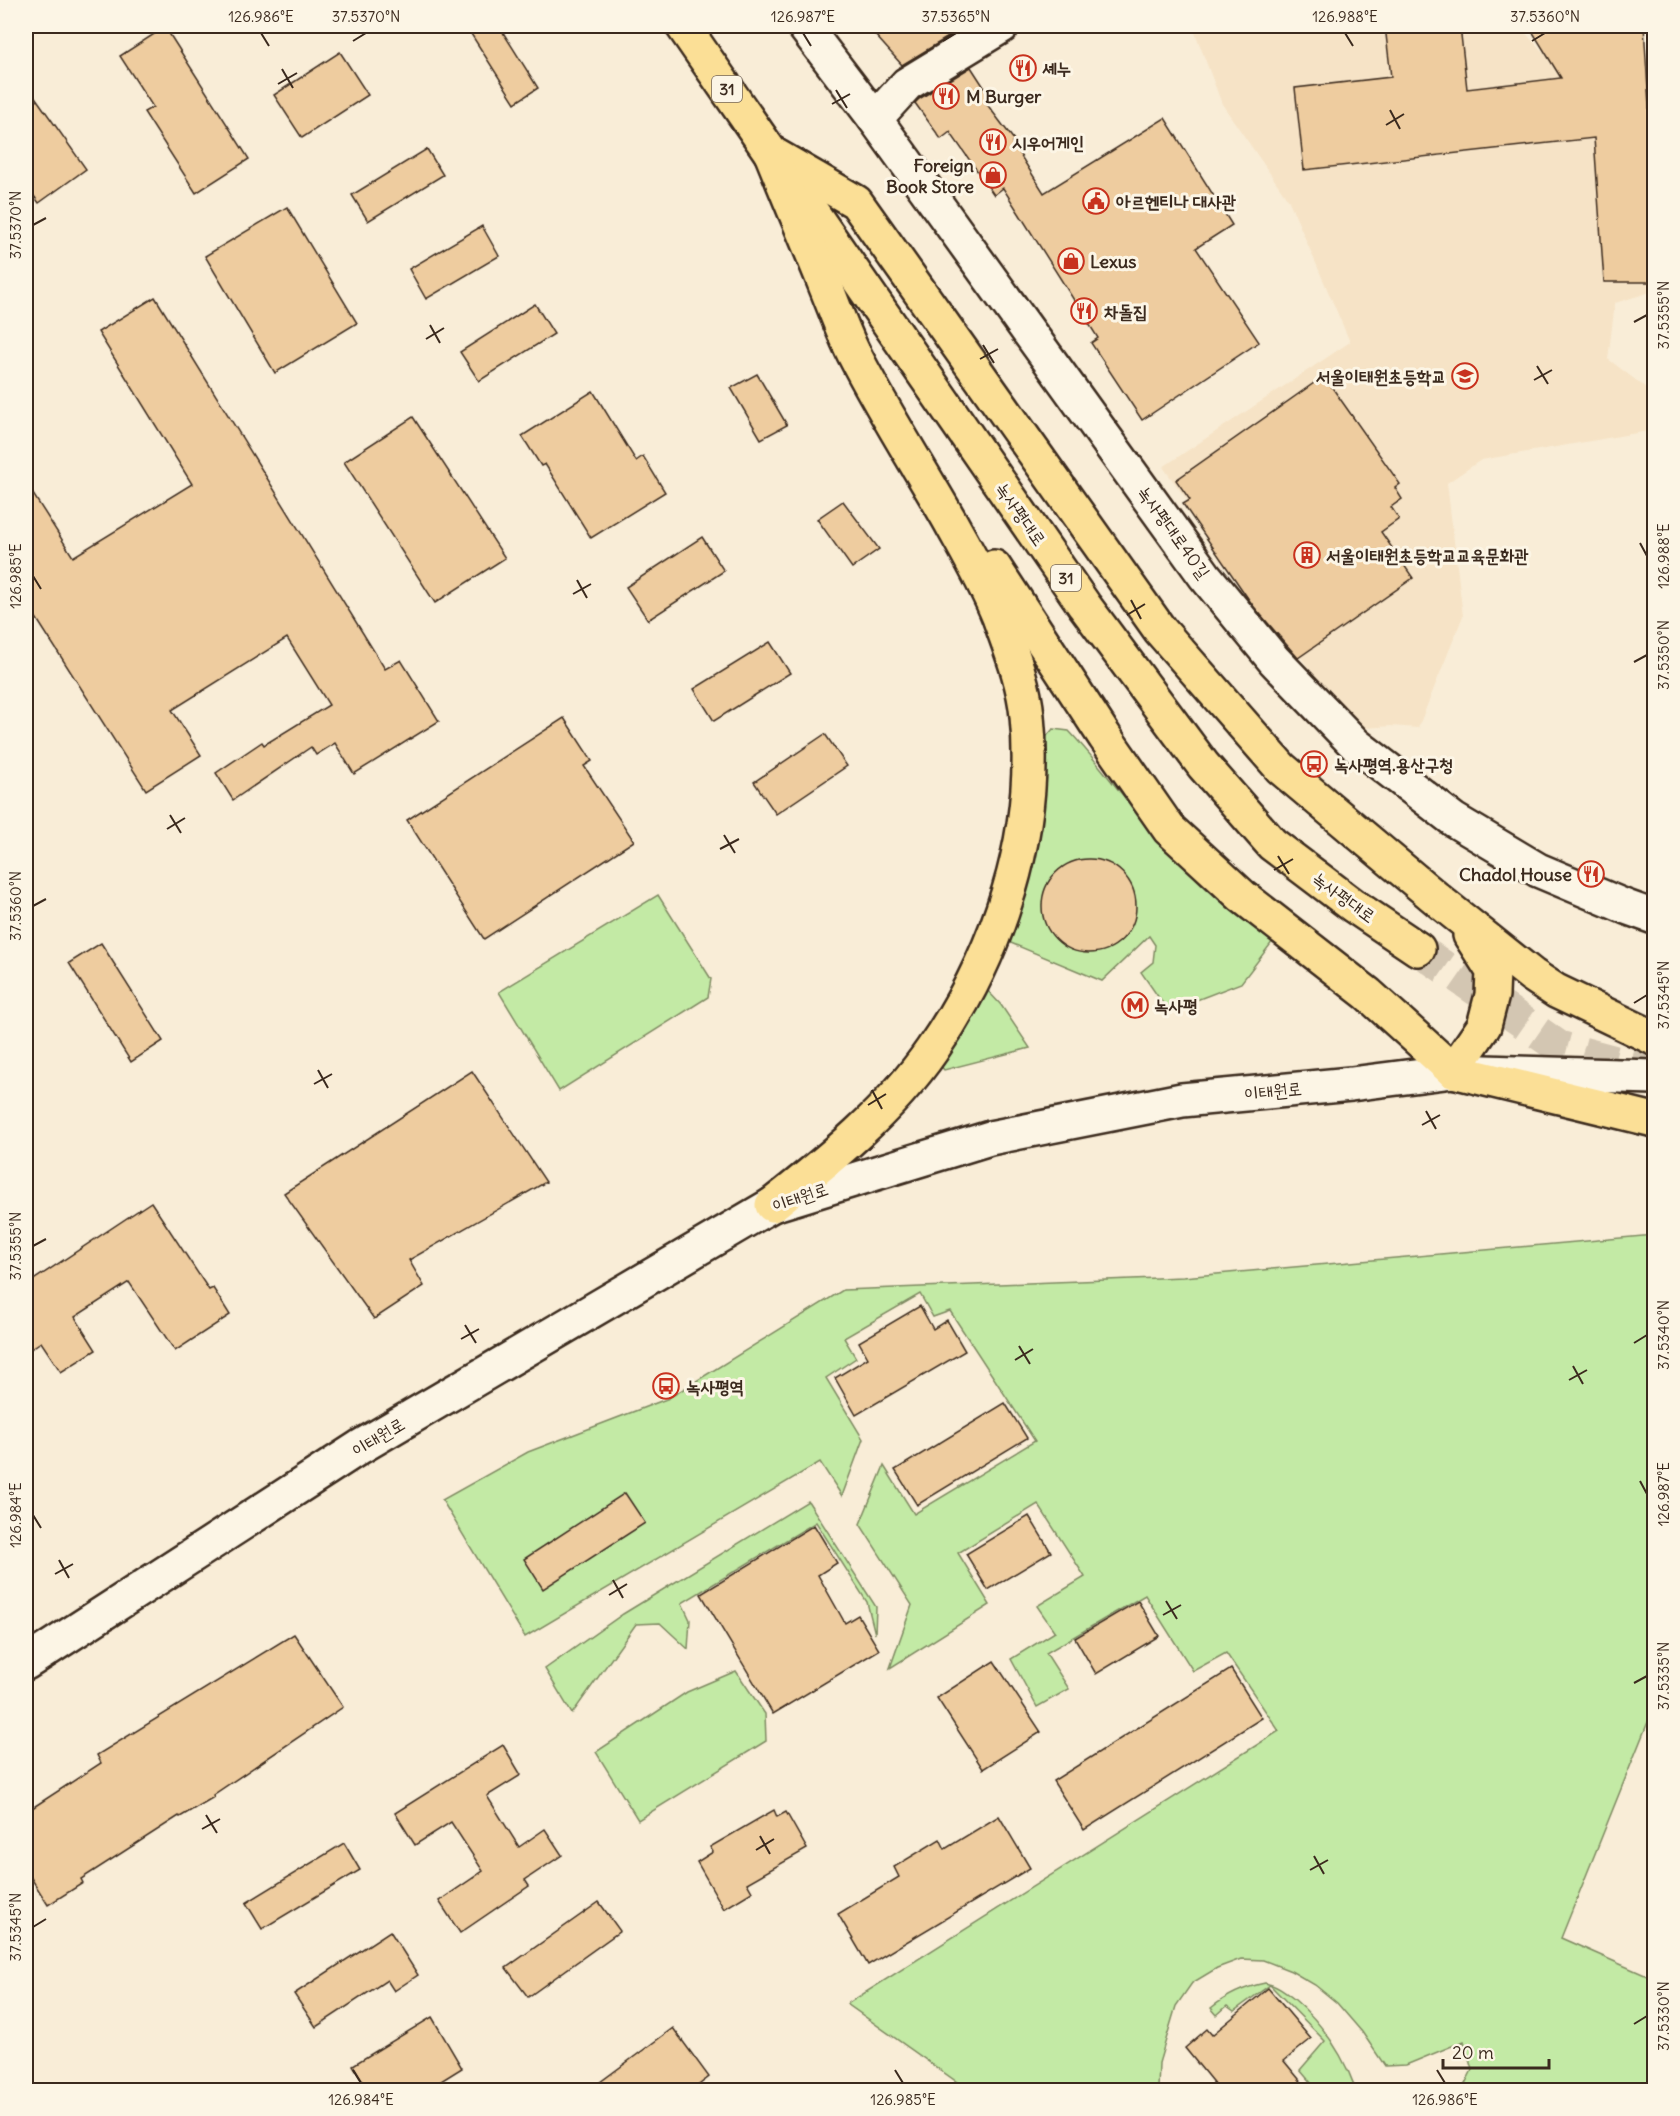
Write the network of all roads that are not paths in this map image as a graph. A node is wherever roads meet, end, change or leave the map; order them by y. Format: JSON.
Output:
{"nodes":[{"id":1,"x":683,"y":26,"type":"edge"},
{"id":2,"x":804,"y":26,"type":"edge"},
{"id":3,"x":1002,"y":26,"type":"edge"},
{"id":4,"x":875,"y":119,"type":"junction"},
{"id":5,"x":771,"y":153,"type":"junction"},
{"id":6,"x":853,"y":352,"type":"junction"},
{"id":7,"x":1457,"y":915,"type":"junction"},
{"id":8,"x":1654,"y":917,"type":"edge"},
{"id":9,"x":1418,"y":949,"type":"tunnel mouth"},
{"id":10,"x":1654,"y":1038,"type":"edge"},
{"id":11,"x":1453,"y":1071,"type":"junction"},
{"id":12,"x":1654,"y":1077,"type":"edge"},
{"id":13,"x":1654,"y":1120,"type":"edge"},
{"id":14,"x":772,"y":1205,"type":"junction"},
{"id":15,"x":26,"y":1663,"type":"edge"}],
"edges":[{"from":1,"to":5,"type":"main road","name":"녹사평대로","number":"31"},
{"from":2,"to":4,"type":"main road","name":"녹사평대로40길"},
{"from":3,"to":4,"type":"main road"},
{"from":4,"to":8,"type":"main road","name":"녹사평대로40길"},
{"from":5,"to":6,"type":"main road"},
{"from":5,"to":7,"type":"main road"},
{"from":5,"to":9,"type":"main road","name":"녹사평대로","number":"31"},
{"from":6,"to":11,"type":"main road"},
{"from":6,"to":14,"type":"main road"},
{"from":7,"to":10,"type":"main road"},
{"from":7,"to":11,"type":"main road"},
{"from":11,"to":12,"type":"main road","name":"이태원로"},
{"from":11,"to":13,"type":"main road"},
{"from":11,"to":14,"type":"main road","name":"이태원로"},
{"from":14,"to":15,"type":"main road","name":"이태원로"}]}
